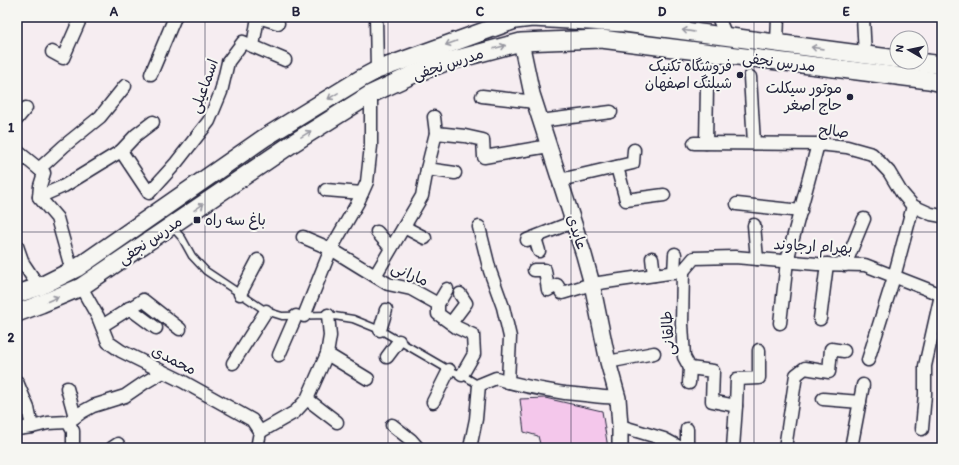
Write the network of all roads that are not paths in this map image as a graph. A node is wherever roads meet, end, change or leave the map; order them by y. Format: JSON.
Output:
{"nodes":[{"id":1,"x":81,"y":17,"type":"edge"},
{"id":2,"x":376,"y":17,"type":"edge"},
{"id":3,"x":718,"y":17,"type":"edge"},
{"id":4,"x":778,"y":17,"type":"edge"},
{"id":5,"x":863,"y":17,"type":"edge"},
{"id":6,"x":172,"y":18,"type":"edge"},
{"id":7,"x":515,"y":18,"type":"edge"},
{"id":8,"x":278,"y":23,"type":"dead end"},
{"id":9,"x":726,"y":36,"type":"junction"},
{"id":10,"x":521,"y":42,"type":"junction"},
{"id":11,"x":777,"y":43,"type":"junction"},
{"id":12,"x":253,"y":46,"type":"junction"},
{"id":13,"x":52,"y":52,"type":"dead end"},
{"id":14,"x":847,"y":52,"type":"junction"},
{"id":15,"x":865,"y":55,"type":"junction"},
{"id":16,"x":889,"y":58,"type":"edge"},
{"id":17,"x":285,"y":60,"type":"dead end"},
{"id":18,"x":929,"y":64,"type":"edge"},
{"id":19,"x":942,"y":66,"type":"edge"},
{"id":20,"x":377,"y":70,"type":"junction"},
{"id":21,"x":844,"y":70,"type":"junction"},
{"id":22,"x":152,"y":74,"type":"dead end"},
{"id":23,"x":750,"y":77,"type":"dead end"},
{"id":24,"x":942,"y":83,"type":"edge"},
{"id":25,"x":125,"y":86,"type":"dead end"},
{"id":26,"x":707,"y":86,"type":"dead end"},
{"id":27,"x":371,"y":94,"type":"junction"},
{"id":28,"x":482,"y":96,"type":"dead end"},
{"id":29,"x":535,"y":102,"type":"junction"},
{"id":30,"x":26,"y":108,"type":"dead end"},
{"id":31,"x":611,"y":112,"type":"dead end"},
{"id":32,"x":434,"y":117,"type":"dead end"},
{"id":33,"x":17,"y":119,"type":"edge"},
{"id":34,"x":540,"y":121,"type":"junction"},
{"id":35,"x":154,"y":122,"type":"dead end"},
{"id":36,"x":436,"y":133,"type":"junction"},
{"id":37,"x":754,"y":144,"type":"junction"},
{"id":38,"x":818,"y":144,"type":"junction"},
{"id":39,"x":549,"y":146,"type":"junction"},
{"id":40,"x":634,"y":150,"type":"dead end"},
{"id":41,"x":17,"y":151,"type":"edge"},
{"id":42,"x":120,"y":151,"type":"junction"},
{"id":43,"x":223,"y":166,"type":"junction"},
{"id":44,"x":617,"y":167,"type":"junction"},
{"id":45,"x":40,"y":169,"type":"junction"},
{"id":46,"x":427,"y":169,"type":"junction"},
{"id":47,"x":455,"y":173,"type":"dead end"},
{"id":48,"x":560,"y":180,"type":"junction"},
{"id":49,"x":236,"y":182,"type":"junction"},
{"id":50,"x":326,"y":190,"type":"dead end"},
{"id":51,"x":362,"y":193,"type":"junction"},
{"id":52,"x":664,"y":195,"type":"dead end"},
{"id":53,"x":39,"y":197,"type":"junction"},
{"id":54,"x":737,"y":204,"type":"dead end"},
{"id":55,"x":913,"y":206,"type":"junction"},
{"id":56,"x":801,"y":211,"type":"junction"},
{"id":57,"x":942,"y":216,"type":"edge"},
{"id":58,"x":864,"y":219,"type":"dead end"},
{"id":59,"x":573,"y":222,"type":"junction"},
{"id":60,"x":754,"y":225,"type":"dead end"},
{"id":61,"x":171,"y":226,"type":"junction"},
{"id":62,"x":404,"y":227,"type":"junction"},
{"id":63,"x":479,"y":227,"type":"dead end"},
{"id":64,"x":377,"y":232,"type":"dead end"},
{"id":65,"x":303,"y":237,"type":"dead end"},
{"id":66,"x":425,"y":238,"type":"dead end"},
{"id":67,"x":17,"y":246,"type":"edge"},
{"id":68,"x":391,"y":248,"type":"junction"},
{"id":69,"x":331,"y":249,"type":"junction"},
{"id":70,"x":539,"y":251,"type":"dead end"},
{"id":71,"x":675,"y":254,"type":"dead end"},
{"id":72,"x":652,"y":258,"type":"dead end"},
{"id":73,"x":757,"y":259,"type":"junction"},
{"id":74,"x":258,"y":260,"type":"dead end"},
{"id":75,"x":788,"y":262,"type":"junction"},
{"id":76,"x":827,"y":264,"type":"junction"},
{"id":77,"x":845,"y":265,"type":"junction"},
{"id":78,"x":534,"y":270,"type":"dead end"},
{"id":79,"x":72,"y":271,"type":"junction"},
{"id":80,"x":679,"y":272,"type":"junction"},
{"id":81,"x":654,"y":275,"type":"junction"},
{"id":82,"x":375,"y":276,"type":"junction"},
{"id":83,"x":894,"y":277,"type":"junction"},
{"id":84,"x":592,"y":284,"type":"junction"},
{"id":85,"x":39,"y":287,"type":"junction"},
{"id":86,"x":81,"y":287,"type":"junction"},
{"id":87,"x":447,"y":289,"type":"dead end"},
{"id":88,"x":17,"y":294,"type":"edge"},
{"id":89,"x":240,"y":294,"type":"junction"},
{"id":90,"x":460,"y":294,"type":"dead end"},
{"id":91,"x":942,"y":295,"type":"edge"},
{"id":92,"x":438,"y":304,"type":"junction"},
{"id":93,"x":129,"y":308,"type":"junction"},
{"id":94,"x":386,"y":310,"type":"dead end"},
{"id":95,"x":266,"y":311,"type":"junction"},
{"id":96,"x":17,"y":313,"type":"edge"},
{"id":97,"x":328,"y":315,"type":"junction"},
{"id":98,"x":300,"y":316,"type":"junction"},
{"id":99,"x":820,"y":319,"type":"dead end"},
{"id":100,"x":451,"y":323,"type":"junction"},
{"id":101,"x":780,"y":323,"type":"dead end"},
{"id":102,"x":102,"y":326,"type":"junction"},
{"id":103,"x":156,"y":328,"type":"dead end"},
{"id":104,"x":180,"y":329,"type":"dead end"},
{"id":105,"x":380,"y":330,"type":"junction"},
{"id":106,"x":399,"y":341,"type":"junction"},
{"id":107,"x":759,"y":350,"type":"dead end"},
{"id":108,"x":844,"y":351,"type":"dead end"},
{"id":109,"x":654,"y":353,"type":"dead end"},
{"id":110,"x":328,"y":354,"type":"junction"},
{"id":111,"x":279,"y":355,"type":"dead end"},
{"id":112,"x":387,"y":357,"type":"dead end"},
{"id":113,"x":868,"y":360,"type":"dead end"},
{"id":114,"x":608,"y":362,"type":"junction"},
{"id":115,"x":233,"y":363,"type":"dead end"},
{"id":116,"x":690,"y":368,"type":"junction"},
{"id":117,"x":449,"y":370,"type":"junction"},
{"id":118,"x":164,"y":372,"type":"junction"},
{"id":119,"x":462,"y":375,"type":"junction"},
{"id":120,"x":368,"y":379,"type":"dead end"},
{"id":121,"x":17,"y":382,"type":"edge"},
{"id":122,"x":508,"y":382,"type":"junction"},
{"id":123,"x":689,"y":383,"type":"dead end"},
{"id":124,"x":479,"y":385,"type":"junction"},
{"id":125,"x":863,"y":385,"type":"dead end"},
{"id":126,"x":67,"y":388,"type":"dead end"},
{"id":127,"x":618,"y":398,"type":"junction"},
{"id":128,"x":307,"y":399,"type":"junction"},
{"id":129,"x":823,"y":399,"type":"dead end"},
{"id":130,"x":433,"y":402,"type":"dead end"},
{"id":131,"x":860,"y":402,"type":"junction"},
{"id":132,"x":736,"y":406,"type":"junction"},
{"id":133,"x":71,"y":420,"type":"junction"},
{"id":134,"x":337,"y":422,"type":"dead end"},
{"id":135,"x":392,"y":425,"type":"dead end"},
{"id":136,"x":620,"y":426,"type":"junction"},
{"id":137,"x":32,"y":427,"type":"junction"},
{"id":138,"x":17,"y":429,"type":"edge"},
{"id":139,"x":687,"y":429,"type":"dead end"},
{"id":140,"x":922,"y":429,"type":"dead end"},
{"id":141,"x":260,"y":432,"type":"junction"},
{"id":142,"x":73,"y":448,"type":"edge"},
{"id":143,"x":257,"y":448,"type":"edge"},
{"id":144,"x":418,"y":448,"type":"edge"},
{"id":145,"x":470,"y":448,"type":"edge"},
{"id":146,"x":620,"y":448,"type":"edge"},
{"id":147,"x":681,"y":448,"type":"edge"},
{"id":148,"x":687,"y":448,"type":"edge"},
{"id":149,"x":733,"y":448,"type":"edge"},
{"id":150,"x":785,"y":448,"type":"edge"},
{"id":151,"x":851,"y":448,"type":"edge"}],
"edges":[{"from":1,"to":13,"type":"street"},
{"from":2,"to":20,"type":"street"},
{"from":3,"to":9,"type":"street"},
{"from":4,"to":11,"type":"street"},
{"from":5,"to":15,"type":"street"},
{"from":6,"to":22,"type":"street"},
{"from":9,"to":7,"type":"main road","name":"مدرس نجفی","one_way":true},
{"from":7,"to":20,"type":"main road","name":"مدرس نجفی","one_way":true},
{"from":8,"to":12,"type":"street"},
{"from":9,"to":11,"type":"main road","name":"مدرس نجفی"},
{"from":10,"to":21,"type":"main road","name":"مدرس نجفی"},
{"from":27,"to":10,"type":"main road","name":"مدرس نجفی","one_way":true},
{"from":10,"to":29,"type":"street","name":"عابدی"},
{"from":14,"to":11,"type":"main road","name":"مدرس نجفی","one_way":true},
{"from":12,"to":17,"type":"street"},
{"from":12,"to":42,"type":"street","name":"اسماعیلی"},
{"from":14,"to":15,"type":"main road","name":"مدرس نجفی"},
{"from":14,"to":21,"type":"main road"},
{"from":15,"to":16,"type":"main road","name":"مدرس نجفی"},
{"from":18,"to":19,"type":"main road"},
{"from":20,"to":43,"type":"main road","name":"مدرس نجفی","one_way":true},
{"from":21,"to":24,"type":"main road","name":"مدرس نجفی"},
{"from":23,"to":37,"type":"street"},
{"from":25,"to":45,"type":"street"},
{"from":26,"to":37,"type":"street","name":"صالح"},
{"from":49,"to":27,"type":"main road","name":"مدرس نجفی","one_way":true},
{"from":27,"to":51,"type":"street"},
{"from":28,"to":29,"type":"street"},
{"from":29,"to":34,"type":"street","name":"عابدی"},
{"from":30,"to":33,"type":"street"},
{"from":31,"to":34,"type":"street"},
{"from":32,"to":36,"type":"street"},
{"from":34,"to":39,"type":"street","name":"عابدی"},
{"from":35,"to":42,"type":"street"},
{"from":36,"to":39,"type":"street"},
{"from":36,"to":46,"type":"street"},
{"from":37,"to":38,"type":"street","name":"صالح"},
{"from":38,"to":55,"type":"street","name":"صالح"},
{"from":38,"to":56,"type":"street"},
{"from":39,"to":48,"type":"street","name":"عابدی"},
{"from":40,"to":44,"type":"street"},
{"from":41,"to":45,"type":"street"},
{"from":42,"to":53,"type":"street"},
{"from":43,"to":49,"type":"main road"},
{"from":43,"to":79,"type":"main road","name":"مدرس نجفی"},
{"from":44,"to":48,"type":"street"},
{"from":44,"to":52,"type":"street"},
{"from":45,"to":53,"type":"street"},
{"from":46,"to":47,"type":"street"},
{"from":46,"to":62,"type":"street"},
{"from":48,"to":59,"type":"street","name":"عابدی"},
{"from":61,"to":49,"type":"main road","name":"مدرس نجفی","one_way":true},
{"from":50,"to":51,"type":"street"},
{"from":51,"to":69,"type":"street"},
{"from":53,"to":79,"type":"street"},
{"from":54,"to":56,"type":"street"},
{"from":55,"to":57,"type":"street","name":"صالح"},
{"from":55,"to":83,"type":"street"},
{"from":56,"to":75,"type":"street"},
{"from":58,"to":77,"type":"street"},
{"from":59,"to":70,"type":"street"},
{"from":59,"to":84,"type":"street","name":"عابدی"},
{"from":60,"to":73,"type":"street"},
{"from":61,"to":86,"type":"main road","name":"مدرس نجفی"},
{"from":61,"to":89,"type":"lane"},
{"from":62,"to":66,"type":"street"},
{"from":62,"to":68,"type":"street"},
{"from":63,"to":122,"type":"street"},
{"from":64,"to":68,"type":"street"},
{"from":65,"to":69,"type":"street","name":"مارانی"},
{"from":67,"to":85,"type":"street"},
{"from":68,"to":82,"type":"street"},
{"from":69,"to":82,"type":"street","name":"مارانی"},
{"from":69,"to":98,"type":"street"},
{"from":71,"to":80,"type":"street","name":"طالقانی"},
{"from":72,"to":81,"type":"street"},
{"from":73,"to":75,"type":"street","name":"بهرام ارجاوند"},
{"from":73,"to":80,"type":"street","name":"بهرام ارجاوند"},
{"from":74,"to":89,"type":"street"},
{"from":75,"to":76,"type":"street","name":"بهرام ارجاوند"},
{"from":75,"to":101,"type":"street"},
{"from":76,"to":77,"type":"street","name":"بهرام ارجاوند"},
{"from":76,"to":99,"type":"street"},
{"from":77,"to":83,"type":"street","name":"بهرام ارجاوند"},
{"from":78,"to":84,"type":"street"},
{"from":79,"to":85,"type":"main road","name":"مدرس نجفی"},
{"from":80,"to":81,"type":"street"},
{"from":80,"to":116,"type":"street","name":"طالقانی"},
{"from":81,"to":84,"type":"street"},
{"from":82,"to":92,"type":"street","name":"مارانی"},
{"from":83,"to":91,"type":"street","name":"بهرام ارجاوند"},
{"from":83,"to":113,"type":"street"},
{"from":84,"to":114,"type":"street","name":"عابدی"},
{"from":85,"to":88,"type":"main road","name":"مدرس نجفی"},
{"from":96,"to":86,"type":"main road","name":"مدرس نجفی","one_way":true},
{"from":86,"to":102,"type":"street","name":"محمدی"},
{"from":87,"to":92,"type":"street"},
{"from":89,"to":95,"type":"lane"},
{"from":90,"to":100,"type":"street"},
{"from":91,"to":140,"type":"street"},
{"from":92,"to":100,"type":"street","name":"مارانی"},
{"from":93,"to":102,"type":"street"},
{"from":93,"to":103,"type":"street"},
{"from":93,"to":104,"type":"street"},
{"from":94,"to":105,"type":"street"},
{"from":95,"to":98,"type":"lane"},
{"from":95,"to":115,"type":"street"},
{"from":97,"to":98,"type":"lane"},
{"from":97,"to":105,"type":"lane"},
{"from":97,"to":110,"type":"street"},
{"from":98,"to":111,"type":"street"},
{"from":100,"to":119,"type":"street","name":"مارانی"},
{"from":102,"to":118,"type":"street","name":"محمدی"},
{"from":105,"to":106,"type":"lane"},
{"from":106,"to":112,"type":"street"},
{"from":106,"to":117,"type":"lane"},
{"from":107,"to":132,"type":"street"},
{"from":108,"to":150,"type":"street"},
{"from":109,"to":114,"type":"street"},
{"from":110,"to":120,"type":"street"},
{"from":110,"to":128,"type":"street"},
{"from":114,"to":127,"type":"street","name":"عابدی"},
{"from":116,"to":123,"type":"street"},
{"from":116,"to":132,"type":"street","name":"طالقانی"},
{"from":117,"to":119,"type":"lane"},
{"from":117,"to":130,"type":"street"},
{"from":118,"to":133,"type":"street"},
{"from":118,"to":141,"type":"street","name":"محمدی"},
{"from":119,"to":124,"type":"lane"},
{"from":121,"to":137,"type":"street"},
{"from":122,"to":124,"type":"street"},
{"from":122,"to":127,"type":"street"},
{"from":124,"to":145,"type":"street"},
{"from":125,"to":131,"type":"street"},
{"from":126,"to":133,"type":"street"},
{"from":127,"to":136,"type":"street","name":"عابدی"},
{"from":128,"to":134,"type":"street"},
{"from":128,"to":141,"type":"street"},
{"from":129,"to":131,"type":"street"},
{"from":131,"to":151,"type":"street"},
{"from":132,"to":149,"type":"street"},
{"from":133,"to":137,"type":"street"},
{"from":133,"to":142,"type":"street"},
{"from":135,"to":144,"type":"street"},
{"from":136,"to":146,"type":"street","name":"عابدی"},
{"from":136,"to":147,"type":"street"},
{"from":137,"to":138,"type":"street"},
{"from":139,"to":148,"type":"street"},
{"from":141,"to":143,"type":"street"}]}
